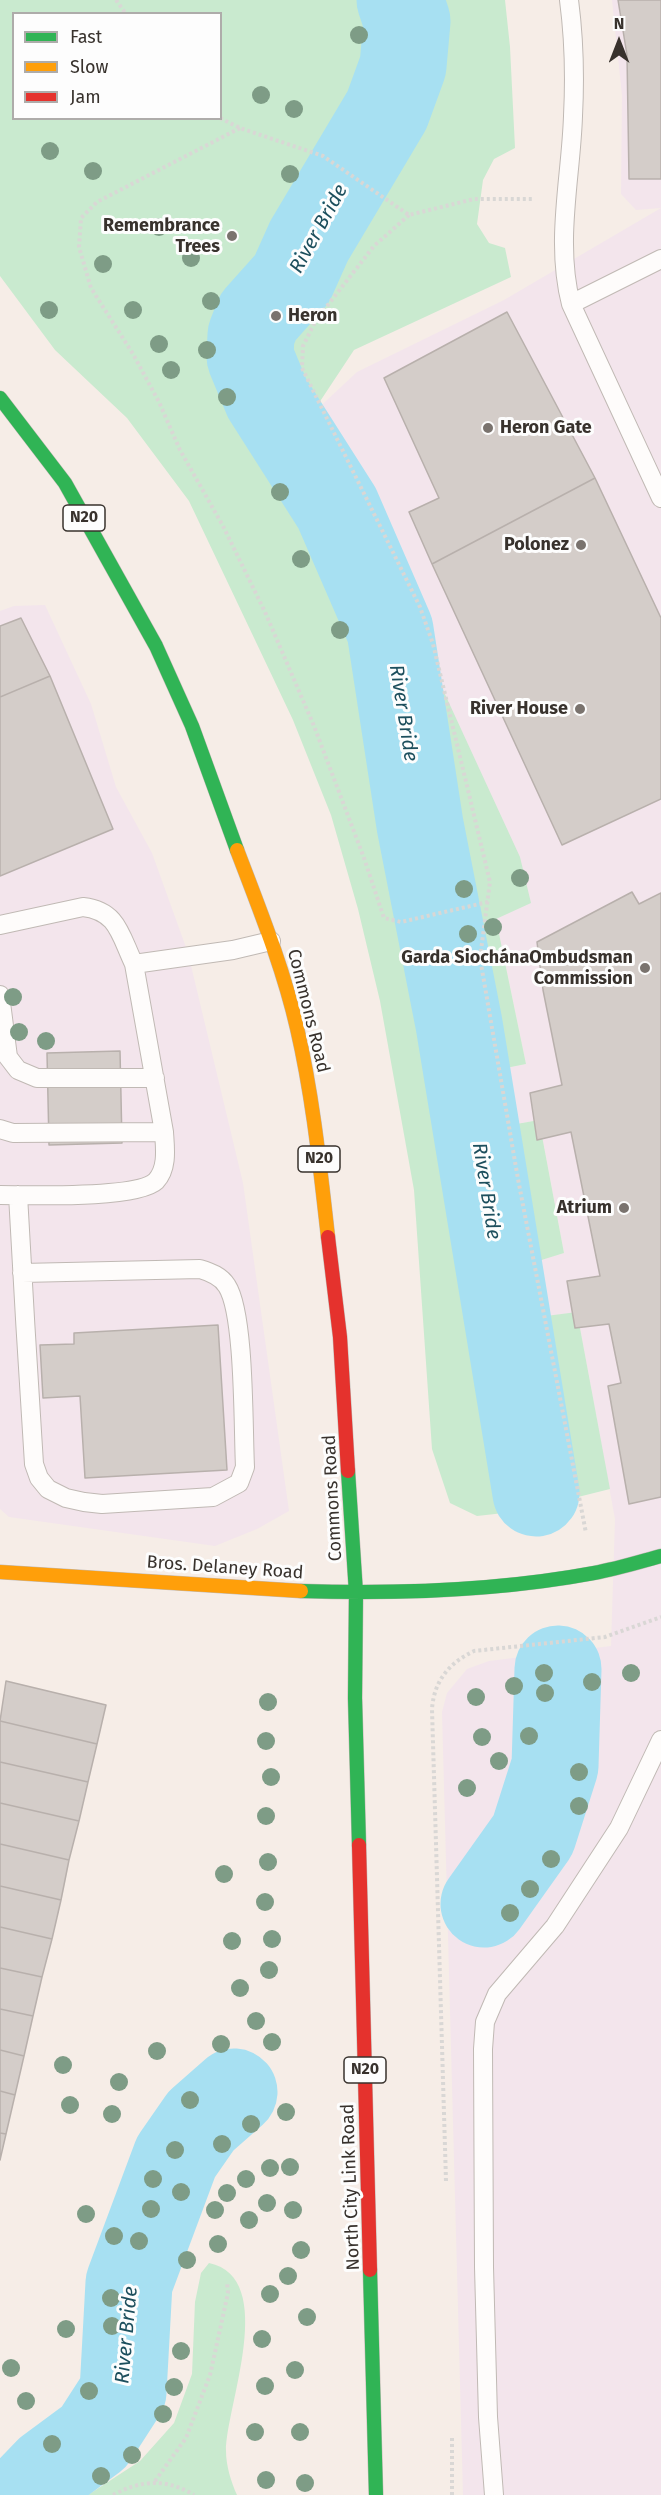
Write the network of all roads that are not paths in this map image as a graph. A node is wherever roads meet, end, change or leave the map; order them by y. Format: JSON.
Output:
{"nodes":[{"id":1,"x":570,"y":0,"type":"edge"},
{"id":2,"x":661,"y":259,"type":"edge"},
{"id":3,"x":571,"y":304,"type":"junction"},
{"id":4,"x":0,"y":398,"type":"edge"},
{"id":5,"x":661,"y":498,"type":"edge"},
{"id":6,"x":0,"y":925,"type":"edge"},
{"id":7,"x":271,"y":941,"type":"junction"},
{"id":8,"x":134,"y":964,"type":"junction"},
{"id":9,"x":0,"y":995,"type":"edge"},
{"id":10,"x":154,"y":1078,"type":"junction"},
{"id":11,"x":0,"y":1129,"type":"edge"},
{"id":12,"x":164,"y":1132,"type":"junction"},
{"id":13,"x":18,"y":1195,"type":"junction"},
{"id":14,"x":0,"y":1196,"type":"edge"},
{"id":15,"x":22,"y":1273,"type":"junction"},
{"id":16,"x":661,"y":1556,"type":"edge"},
{"id":17,"x":0,"y":1572,"type":"edge"},
{"id":18,"x":356,"y":1593,"type":"junction"},
{"id":19,"x":355,"y":1698,"type":"joint"},
{"id":20,"x":661,"y":1740,"type":"edge"},
{"id":21,"x":376,"y":2495,"type":"edge"},
{"id":22,"x":494,"y":2495,"type":"edge"}],
"edges":[{"from":1,"to":3,"type":"lane"},
{"from":2,"to":3,"type":"lane"},
{"from":3,"to":5,"type":"lane"},
{"from":4,"to":7,"type":"main road","name":"Commons Road","number":"N20"},
{"from":6,"to":8,"type":"lane"},
{"from":7,"to":8,"type":"lane"},
{"from":7,"to":18,"type":"main road","name":"Commons Road","number":"N20"},
{"from":8,"to":10,"type":"lane"},
{"from":9,"to":10,"type":"lane"},
{"from":10,"to":12,"type":"lane"},
{"from":11,"to":12,"type":"lane"},
{"from":12,"to":13,"type":"lane"},
{"from":13,"to":14,"type":"lane"},
{"from":13,"to":15,"type":"lane"},
{"from":15,"to":15,"type":"lane"},
{"from":16,"to":18,"type":"main road","name":"Bros. Delaney Road"},
{"from":17,"to":18,"type":"main road","name":"Bros. Delaney Road"},
{"from":18,"to":19,"type":"main road","name":"Commons Road","number":"N20"},
{"from":19,"to":21,"type":"main road","name":"North City Link Road","number":"N20"},
{"from":20,"to":22,"type":"lane"}]}
